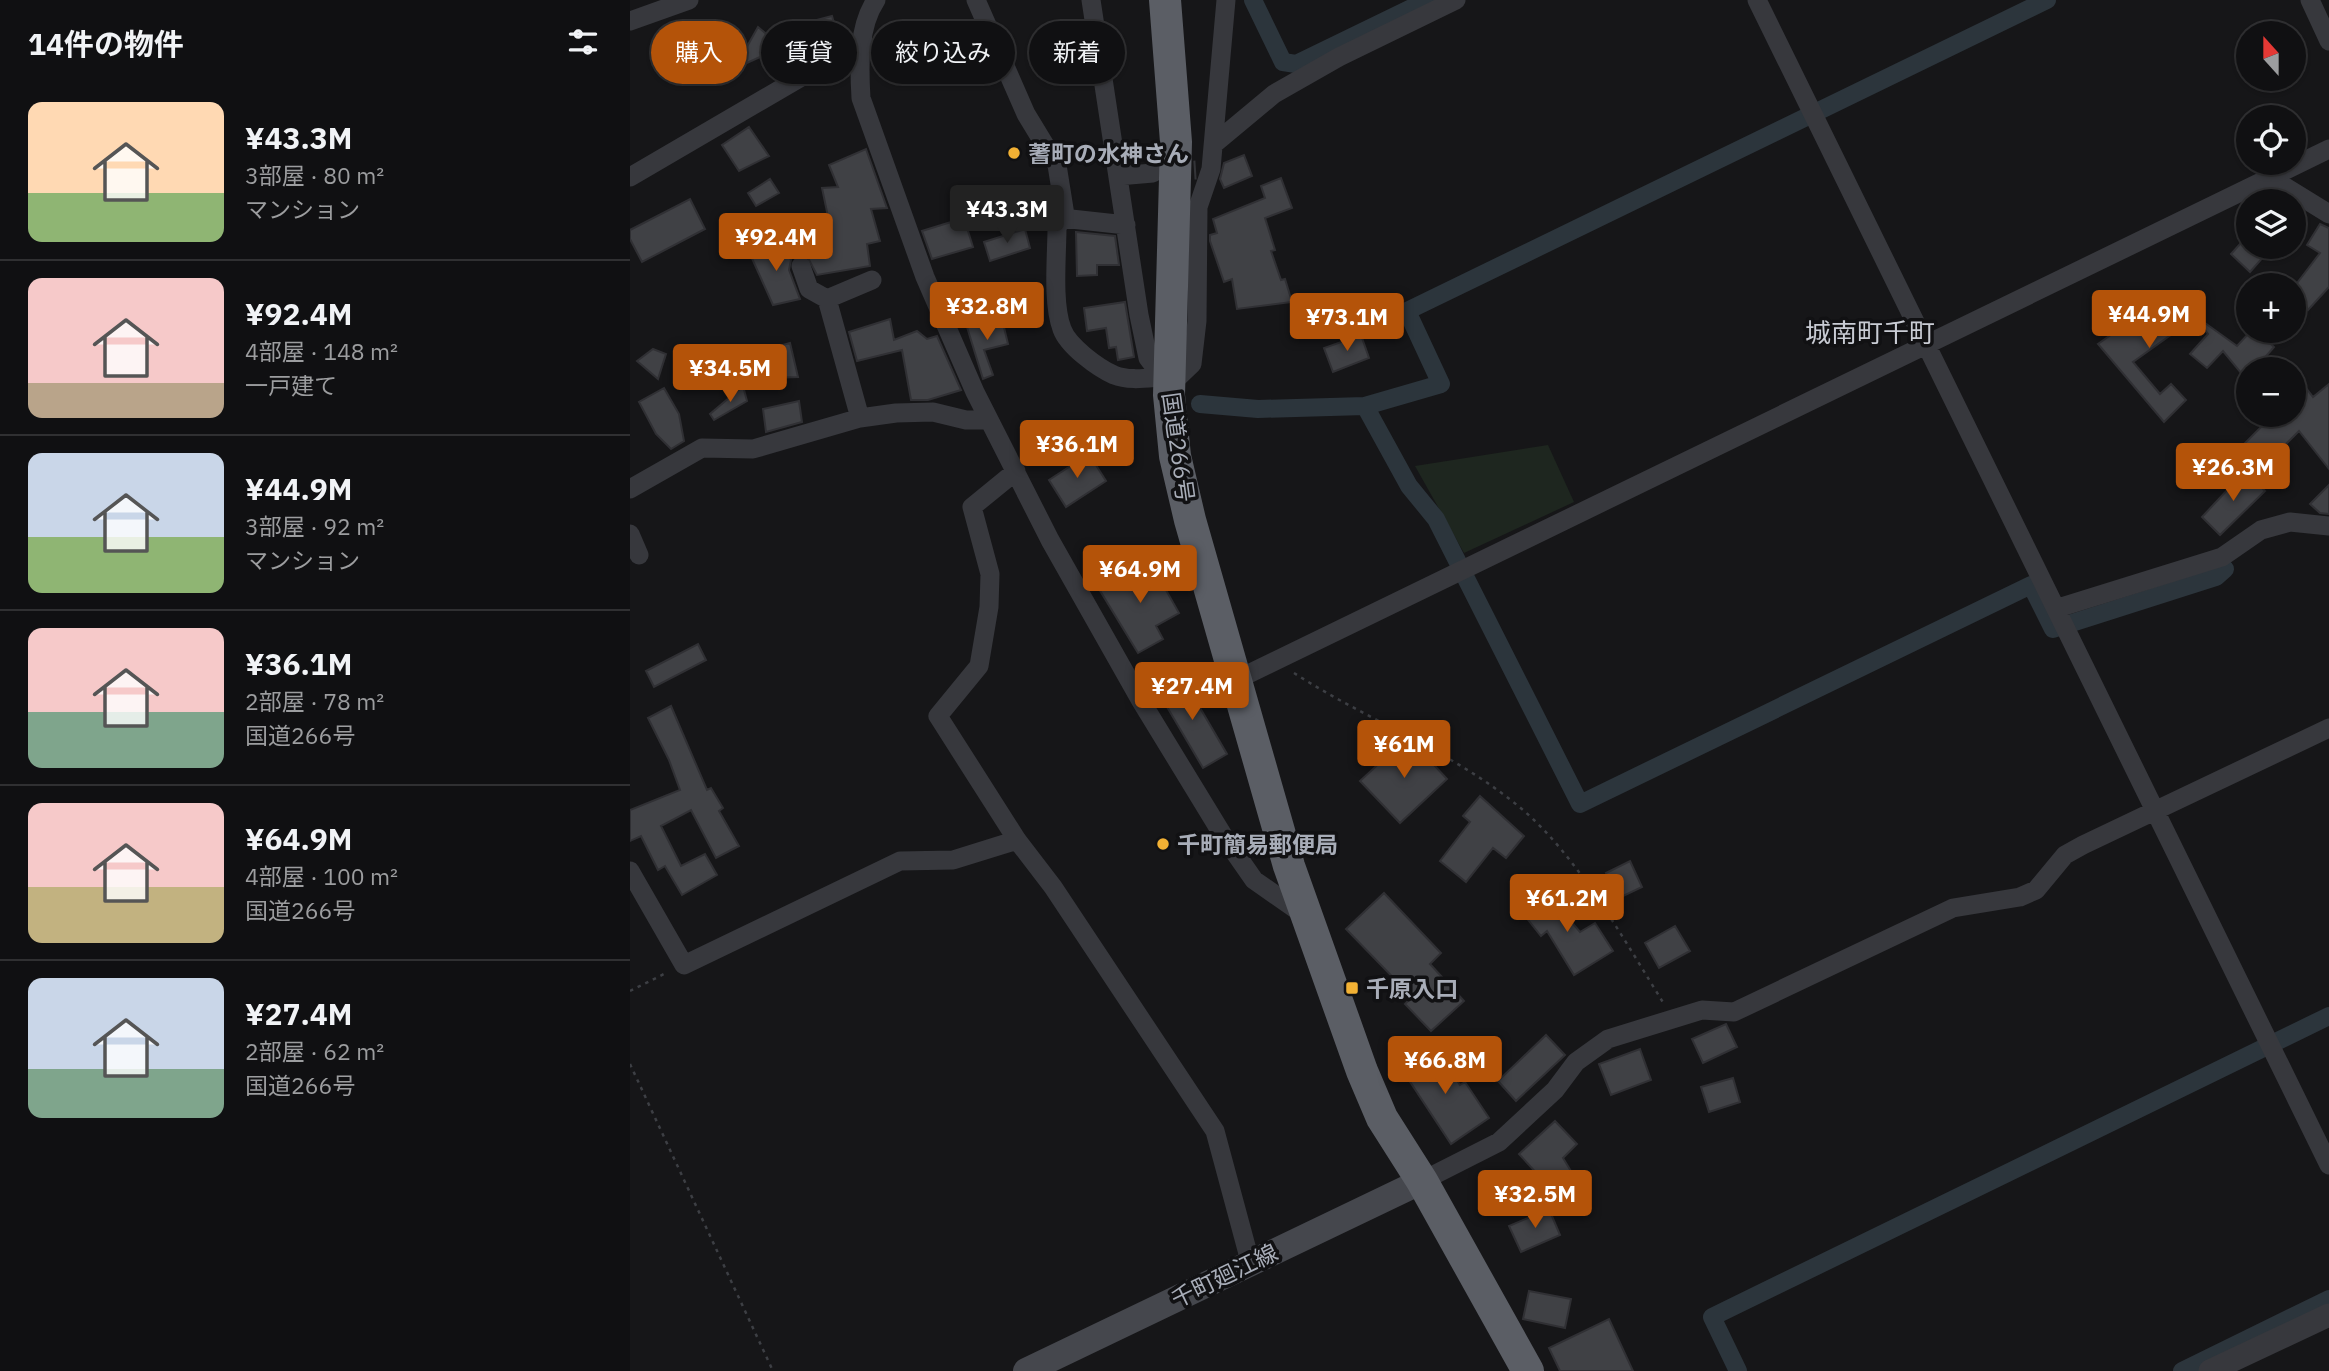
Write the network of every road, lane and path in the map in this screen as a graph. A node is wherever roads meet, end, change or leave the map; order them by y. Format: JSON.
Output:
{"nodes":[{"id":1,"x":689,"y":0,"type":"edge"},
{"id":2,"x":876,"y":0,"type":"edge"},
{"id":3,"x":976,"y":0,"type":"edge"},
{"id":4,"x":1091,"y":0,"type":"edge"},
{"id":5,"x":1165,"y":0,"type":"edge"},
{"id":6,"x":1226,"y":0,"type":"edge"},
{"id":7,"x":1456,"y":0,"type":"edge"},
{"id":8,"x":1758,"y":0,"type":"edge"},
{"id":9,"x":2310,"y":0,"type":"edge"},
{"id":10,"x":630,"y":21,"type":"edge"},
{"id":11,"x":863,"y":41,"type":"junction"},
{"id":12,"x":2329,"y":41,"type":"edge"},
{"id":13,"x":1214,"y":144,"type":"junction"},
{"id":14,"x":2329,"y":149,"type":"edge"},
{"id":15,"x":1153,"y":173,"type":"tunnel mouth"},
{"id":16,"x":1118,"y":176,"type":"junction"},
{"id":17,"x":630,"y":177,"type":"edge"},
{"id":18,"x":2271,"y":178,"type":"junction"},
{"id":19,"x":2329,"y":214,"type":"edge"},
{"id":20,"x":1062,"y":218,"type":"junction"},
{"id":21,"x":1126,"y":225,"type":"junction"},
{"id":22,"x":801,"y":266,"type":"dead end"},
{"id":23,"x":872,"y":280,"type":"dead end"},
{"id":24,"x":827,"y":299,"type":"junction"},
{"id":25,"x":1930,"y":344,"type":"junction"},
{"id":26,"x":1166,"y":382,"type":"junction"},
{"id":27,"x":860,"y":418,"type":"junction"},
{"id":28,"x":989,"y":420,"type":"junction"},
{"id":29,"x":1016,"y":471,"type":"junction"},
{"id":30,"x":630,"y":488,"type":"edge"},
{"id":31,"x":2329,"y":526,"type":"edge"},
{"id":32,"x":630,"y":534,"type":"edge"},
{"id":33,"x":639,"y":555,"type":"dead end"},
{"id":34,"x":2058,"y":608,"type":"junction"},
{"id":35,"x":1276,"y":662,"type":"junction"},
{"id":36,"x":1236,"y":680,"type":"junction"},
{"id":37,"x":2329,"y":728,"type":"edge"},
{"id":38,"x":2154,"y":810,"type":"junction"},
{"id":39,"x":1017,"y":840,"type":"junction"},
{"id":40,"x":630,"y":871,"type":"edge"},
{"id":41,"x":1305,"y":915,"type":"junction"},
{"id":42,"x":684,"y":965,"type":"junction"},
{"id":43,"x":630,"y":991,"type":"edge"},
{"id":44,"x":1672,"y":1017,"type":"junction"},
{"id":45,"x":630,"y":1064,"type":"edge"},
{"id":46,"x":2329,"y":1165,"type":"edge"},
{"id":47,"x":1422,"y":1181,"type":"junction"},
{"id":48,"x":1250,"y":1261,"type":"junction"},
{"id":49,"x":2329,"y":1315,"type":"edge"},
{"id":50,"x":773,"y":1371,"type":"edge"},
{"id":51,"x":1026,"y":1371,"type":"edge"},
{"id":52,"x":1528,"y":1371,"type":"edge"},
{"id":53,"x":2210,"y":1371,"type":"edge"}],
"edges":[{"from":1,"to":10,"type":"street"},
{"from":2,"to":11,"type":"street"},
{"from":3,"to":20,"type":"street"},
{"from":4,"to":16,"type":"street"},
{"from":5,"to":26,"type":"highway","name":"国道266号"},
{"from":6,"to":13,"type":"street"},
{"from":7,"to":13,"type":"street"},
{"from":8,"to":25,"type":"street"},
{"from":9,"to":12,"type":"street"},
{"from":11,"to":17,"type":"street"},
{"from":11,"to":28,"type":"street"},
{"from":13,"to":26,"type":"street"},
{"from":14,"to":18,"type":"street"},
{"from":15,"to":16,"type":"street"},
{"from":16,"to":21,"type":"street"},
{"from":18,"to":19,"type":"street"},
{"from":18,"to":25,"type":"street"},
{"from":20,"to":21,"type":"street"},
{"from":20,"to":26,"type":"street"},
{"from":21,"to":26,"type":"street"},
{"from":22,"to":24,"type":"street"},
{"from":23,"to":24,"type":"street"},
{"from":24,"to":27,"type":"street"},
{"from":25,"to":34,"type":"street"},
{"from":25,"to":35,"type":"street"},
{"from":26,"to":36,"type":"highway","name":"国道266号"},
{"from":27,"to":28,"type":"street"},
{"from":27,"to":30,"type":"street"},
{"from":28,"to":29,"type":"street"},
{"from":29,"to":39,"type":"street"},
{"from":29,"to":41,"type":"street"},
{"from":31,"to":34,"type":"street"},
{"from":32,"to":33,"type":"street"},
{"from":34,"to":38,"type":"street"},
{"from":35,"to":36,"type":"street"},
{"from":35,"to":44,"type":"path"},
{"from":36,"to":41,"type":"highway","name":"国道266号"},
{"from":37,"to":38,"type":"street"},
{"from":38,"to":44,"type":"street"},
{"from":38,"to":46,"type":"street"},
{"from":39,"to":42,"type":"street"},
{"from":39,"to":48,"type":"street"},
{"from":40,"to":42,"type":"street"},
{"from":41,"to":47,"type":"highway","name":"国道266号"},
{"from":42,"to":43,"type":"path"},
{"from":44,"to":47,"type":"street"},
{"from":45,"to":50,"type":"path"},
{"from":47,"to":48,"type":"main road","name":"千町廻江線"},
{"from":47,"to":52,"type":"highway","name":"国道266号"},
{"from":48,"to":51,"type":"main road","name":"千町廻江線"},
{"from":49,"to":53,"type":"street"}]}
